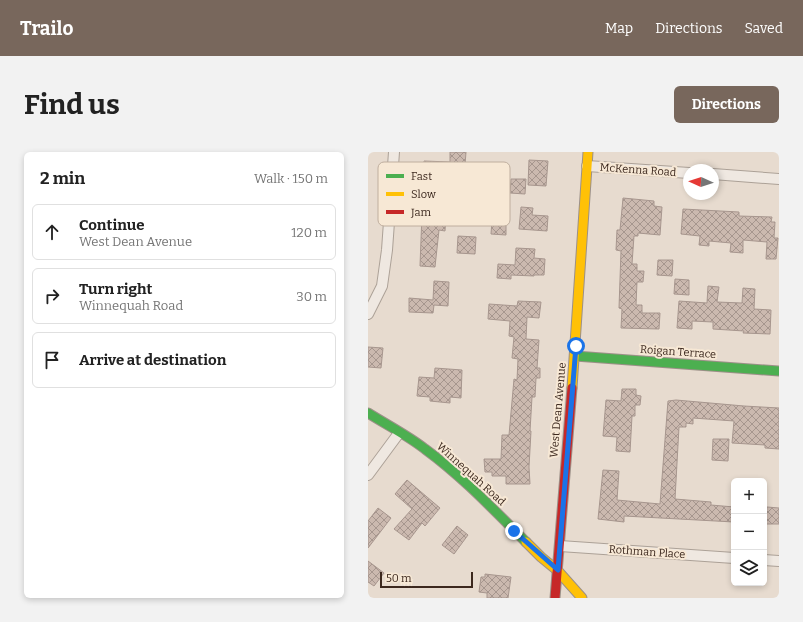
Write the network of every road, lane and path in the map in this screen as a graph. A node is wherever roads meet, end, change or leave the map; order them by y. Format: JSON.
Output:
{"nodes":[{"id":1,"x":394,"y":152,"type":"edge"},
{"id":2,"x":588,"y":152,"type":"edge"},
{"id":3,"x":393,"y":162,"type":"edge"},
{"id":4,"x":587,"y":166,"type":"junction"},
{"id":5,"x":683,"y":173,"type":"edge"},
{"id":6,"x":719,"y":174,"type":"edge"},
{"id":7,"x":779,"y":179,"type":"edge"},
{"id":8,"x":389,"y":226,"type":"edge"},
{"id":9,"x":368,"y":314,"type":"edge"},
{"id":10,"x":575,"y":356,"type":"junction"},
{"id":11,"x":779,"y":371,"type":"edge"},
{"id":12,"x":368,"y":413,"type":"edge"},
{"id":13,"x":399,"y":433,"type":"junction"},
{"id":14,"x":368,"y":475,"type":"edge"},
{"id":15,"x":560,"y":546,"type":"junction"},
{"id":16,"x":731,"y":558,"type":"edge"},
{"id":17,"x":767,"y":560,"type":"edge"},
{"id":18,"x":779,"y":561,"type":"edge"},
{"id":19,"x":558,"y":570,"type":"junction"},
{"id":20,"x":555,"y":598,"type":"edge"},
{"id":21,"x":582,"y":598,"type":"edge"}],
"edges":[{"from":1,"to":3,"type":"street"},
{"from":2,"to":4,"type":"street","name":"West Dean Avenue"},
{"from":4,"to":5,"type":"street","name":"McKenna Road"},
{"from":4,"to":10,"type":"street","name":"West Dean Avenue"},
{"from":6,"to":7,"type":"street"},
{"from":8,"to":9,"type":"street"},
{"from":10,"to":11,"type":"street","name":"Roigan Terrace"},
{"from":10,"to":15,"type":"street","name":"West Dean Avenue"},
{"from":12,"to":13,"type":"street","name":"Winnequah Road"},
{"from":13,"to":14,"type":"street"},
{"from":13,"to":19,"type":"street","name":"Winnequah Road"},
{"from":15,"to":16,"type":"street","name":"Rothman Place"},
{"from":15,"to":19,"type":"street","name":"West Dean Avenue"},
{"from":17,"to":18,"type":"street"},
{"from":19,"to":20,"type":"street","name":"West Dean Avenue"},
{"from":19,"to":21,"type":"street","name":"Winnequah Road"}]}
